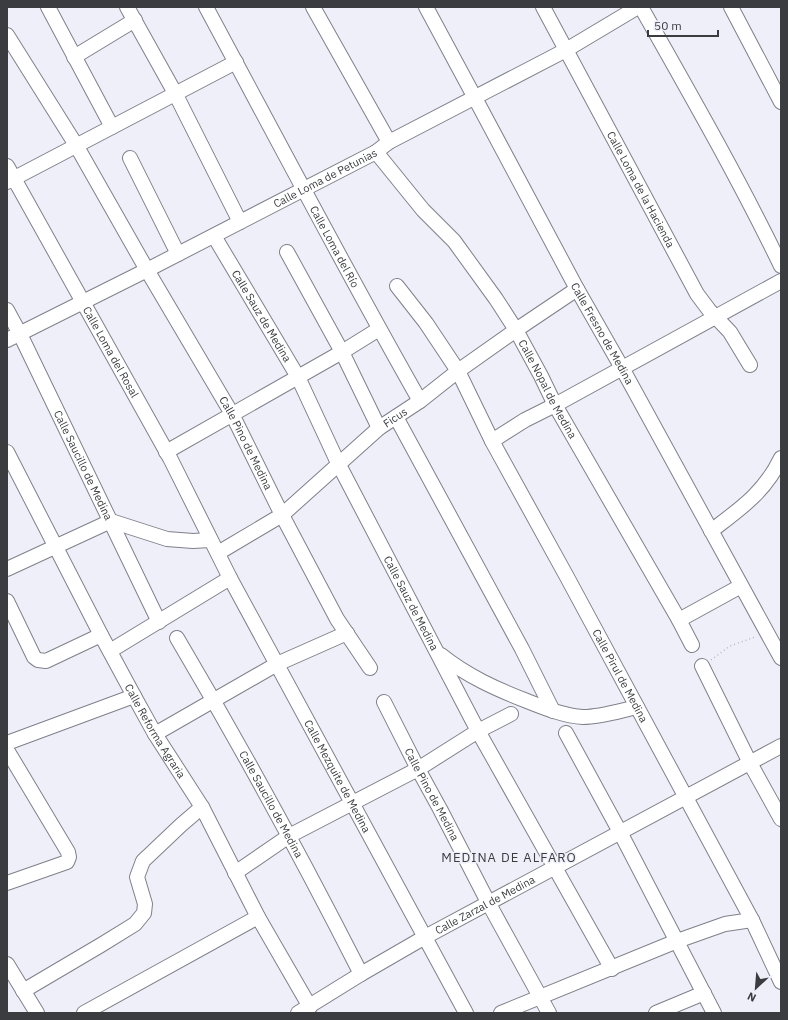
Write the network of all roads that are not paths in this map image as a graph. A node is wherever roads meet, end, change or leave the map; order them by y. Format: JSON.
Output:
{"nodes":[{"id":1,"x":48,"y":7,"type":"edge"},
{"id":2,"x":127,"y":7,"type":"edge"},
{"id":3,"x":206,"y":7,"type":"edge"},
{"id":4,"x":313,"y":7,"type":"edge"},
{"id":5,"x":426,"y":7,"type":"edge"},
{"id":6,"x":543,"y":7,"type":"edge"},
{"id":7,"x":639,"y":7,"type":"edge"},
{"id":8,"x":731,"y":7,"type":"edge"},
{"id":9,"x":135,"y":20,"type":"junction"},
{"id":10,"x":7,"y":35,"type":"edge"},
{"id":11,"x":566,"y":50,"type":"junction"},
{"id":12,"x":74,"y":57,"type":"junction"},
{"id":13,"x":236,"y":62,"type":"junction"},
{"id":14,"x":174,"y":93,"type":"junction"},
{"id":15,"x":475,"y":98,"type":"junction"},
{"id":16,"x":781,"y":102,"type":"edge"},
{"id":17,"x":112,"y":127,"type":"junction"},
{"id":18,"x":390,"y":142,"type":"junction"},
{"id":19,"x":76,"y":145,"type":"junction"},
{"id":20,"x":376,"y":152,"type":"junction"},
{"id":21,"x":130,"y":158,"type":"dead end"},
{"id":22,"x":9,"y":175,"type":"edge"},
{"id":23,"x":303,"y":190,"type":"junction"},
{"id":24,"x":240,"y":222,"type":"junction"},
{"id":25,"x":214,"y":236,"type":"junction"},
{"id":26,"x":287,"y":252,"type":"dead end"},
{"id":27,"x":178,"y":254,"type":"junction"},
{"id":28,"x":781,"y":266,"type":"edge"},
{"id":29,"x":147,"y":270,"type":"junction"},
{"id":30,"x":781,"y":281,"type":"edge"},
{"id":31,"x":397,"y":286,"type":"dead end"},
{"id":32,"x":577,"y":289,"type":"junction"},
{"id":33,"x":82,"y":302,"type":"junction"},
{"id":34,"x":7,"y":310,"type":"edge"},
{"id":35,"x":716,"y":317,"type":"junction"},
{"id":36,"x":379,"y":329,"type":"junction"},
{"id":37,"x":516,"y":330,"type":"junction"},
{"id":38,"x":20,"y":334,"type":"junction"},
{"id":39,"x":7,"y":340,"type":"edge"},
{"id":40,"x":342,"y":352,"type":"junction"},
{"id":41,"x":750,"y":365,"type":"dead end"},
{"id":42,"x":622,"y":368,"type":"junction"},
{"id":43,"x":458,"y":371,"type":"junction"},
{"id":44,"x":298,"y":377,"type":"junction"},
{"id":45,"x":420,"y":401,"type":"junction"},
{"id":46,"x":555,"y":405,"type":"junction"},
{"id":47,"x":232,"y":414,"type":"junction"},
{"id":48,"x":396,"y":417,"type":"junction"},
{"id":49,"x":379,"y":428,"type":"junction"},
{"id":50,"x":492,"y":441,"type":"junction"},
{"id":51,"x":7,"y":452,"type":"edge"},
{"id":52,"x":166,"y":452,"type":"junction"},
{"id":53,"x":781,"y":458,"type":"edge"},
{"id":54,"x":338,"y":463,"type":"junction"},
{"id":55,"x":282,"y":515,"type":"junction"},
{"id":56,"x":111,"y":521,"type":"junction"},
{"id":57,"x":711,"y":531,"type":"junction"},
{"id":58,"x":210,"y":540,"type":"junction"},
{"id":59,"x":57,"y":547,"type":"junction"},
{"id":60,"x":218,"y":553,"type":"junction"},
{"id":61,"x":7,"y":570,"type":"edge"},
{"id":62,"x":230,"y":578,"type":"junction"},
{"id":63,"x":741,"y":586,"type":"junction"},
{"id":64,"x":7,"y":601,"type":"edge"},
{"id":65,"x":679,"y":620,"type":"junction"},
{"id":66,"x":159,"y":622,"type":"junction"},
{"id":67,"x":346,"y":633,"type":"junction"},
{"id":68,"x":101,"y":635,"type":"junction"},
{"id":69,"x":177,"y":638,"type":"dead end"},
{"id":70,"x":692,"y":645,"type":"dead end"},
{"id":71,"x":779,"y":650,"type":"edge"},
{"id":72,"x":110,"y":651,"type":"junction"},
{"id":73,"x":438,"y":653,"type":"junction"},
{"id":74,"x":277,"y":664,"type":"junction"},
{"id":75,"x":702,"y":666,"type":"road end"},
{"id":76,"x":370,"y":668,"type":"dead end"},
{"id":77,"x":134,"y":696,"type":"junction"},
{"id":78,"x":214,"y":700,"type":"junction"},
{"id":79,"x":384,"y":702,"type":"dead end"},
{"id":80,"x":637,"y":707,"type":"junction"},
{"id":81,"x":553,"y":710,"type":"junction"},
{"id":82,"x":511,"y":714,"type":"dead end"},
{"id":83,"x":478,"y":730,"type":"junction"},
{"id":84,"x":566,"y":733,"type":"dead end"},
{"id":85,"x":155,"y":734,"type":"junction"},
{"id":86,"x":7,"y":744,"type":"edge"},
{"id":87,"x":781,"y":746,"type":"edge"},
{"id":88,"x":7,"y":750,"type":"edge"},
{"id":89,"x":750,"y":763,"type":"junction"},
{"id":90,"x":418,"y":769,"type":"junction"},
{"id":91,"x":685,"y":797,"type":"junction"},
{"id":92,"x":353,"y":803,"type":"junction"},
{"id":93,"x":202,"y":807,"type":"junction"},
{"id":94,"x":781,"y":819,"type":"edge"},
{"id":95,"x":620,"y":832,"type":"junction"},
{"id":96,"x":289,"y":836,"type":"junction"},
{"id":97,"x":555,"y":868,"type":"junction"},
{"id":98,"x":235,"y":873,"type":"junction"},
{"id":99,"x":7,"y":883,"type":"edge"},
{"id":100,"x":489,"y":904,"type":"junction"},
{"id":101,"x":258,"y":917,"type":"junction"},
{"id":102,"x":752,"y":920,"type":"junction"},
{"id":103,"x":425,"y":937,"type":"junction"},
{"id":104,"x":677,"y":941,"type":"junction"},
{"id":105,"x":7,"y":964,"type":"edge"},
{"id":106,"x":612,"y":969,"type":"junction"},
{"id":107,"x":361,"y":974,"type":"junction"},
{"id":108,"x":781,"y":982,"type":"edge"},
{"id":109,"x":23,"y":991,"type":"junction"},
{"id":110,"x":704,"y":993,"type":"junction"},
{"id":111,"x":541,"y":997,"type":"junction"},
{"id":112,"x":304,"y":1010,"type":"edge"},
{"id":113,"x":37,"y":1013,"type":"edge"},
{"id":114,"x":84,"y":1013,"type":"edge"},
{"id":115,"x":466,"y":1013,"type":"edge"},
{"id":116,"x":501,"y":1013,"type":"edge"},
{"id":117,"x":549,"y":1013,"type":"edge"},
{"id":118,"x":656,"y":1013,"type":"edge"},
{"id":119,"x":714,"y":1013,"type":"edge"}],
"edges":[{"from":1,"to":12,"type":"street"},
{"from":2,"to":9,"type":"street"},
{"from":3,"to":13,"type":"street","name":"Calle Loma del Río"},
{"from":4,"to":18,"type":"street"},
{"from":5,"to":15,"type":"street","name":"Calle Fresno de Medina"},
{"from":6,"to":11,"type":"street","name":"Calle Loma de la Hacienda"},
{"from":7,"to":11,"type":"street","name":"Calle Loma de Petunias"},
{"from":7,"to":28,"type":"street"},
{"from":8,"to":16,"type":"street"},
{"from":9,"to":12,"type":"street"},
{"from":9,"to":14,"type":"street"},
{"from":10,"to":19,"type":"street","name":"Calle Pino de Medina"},
{"from":11,"to":15,"type":"street","name":"Calle Loma de Petunias"},
{"from":11,"to":35,"type":"street","name":"Calle Loma de la Hacienda"},
{"from":12,"to":17,"type":"street"},
{"from":13,"to":14,"type":"street"},
{"from":13,"to":23,"type":"street","name":"Calle Loma del Río"},
{"from":14,"to":17,"type":"street"},
{"from":14,"to":24,"type":"street"},
{"from":15,"to":18,"type":"street","name":"Calle Loma de Petunias"},
{"from":15,"to":32,"type":"street","name":"Calle Fresno de Medina"},
{"from":17,"to":19,"type":"street"},
{"from":18,"to":20,"type":"street","name":"Calle Loma de Petunias"},
{"from":19,"to":22,"type":"street"},
{"from":19,"to":29,"type":"street","name":"Calle Pino de Medina"},
{"from":20,"to":23,"type":"street","name":"Calle Loma de Petunias"},
{"from":20,"to":37,"type":"street","name":"Calle Nopal de Medina"},
{"from":21,"to":27,"type":"street"},
{"from":22,"to":33,"type":"street","name":"Calle Loma del Rosal"},
{"from":23,"to":24,"type":"street","name":"Calle Loma de Petunias"},
{"from":23,"to":36,"type":"street","name":"Calle Loma del Río"},
{"from":24,"to":25,"type":"street","name":"Calle Loma de Petunias"},
{"from":25,"to":27,"type":"street","name":"Calle Loma de Petunias"},
{"from":25,"to":44,"type":"street","name":"Calle Sauz de Medina"},
{"from":26,"to":40,"type":"street"},
{"from":27,"to":29,"type":"street","name":"Calle Loma de Petunias"},
{"from":29,"to":33,"type":"street","name":"Calle Loma de Petunias"},
{"from":29,"to":47,"type":"street","name":"Calle Pino de Medina"},
{"from":30,"to":35,"type":"street"},
{"from":31,"to":43,"type":"street","name":"Calle Pirul de Medina"},
{"from":32,"to":37,"type":"street","name":"Ficus"},
{"from":32,"to":42,"type":"street","name":"Calle Fresno de Medina"},
{"from":33,"to":38,"type":"street","name":"Calle Loma de Petunias"},
{"from":33,"to":52,"type":"street","name":"Calle Loma del Rosal"},
{"from":34,"to":38,"type":"street","name":"Calle Saucillo de Medina"},
{"from":35,"to":41,"type":"street","name":"Calle Loma de la Hacienda"},
{"from":35,"to":42,"type":"street"},
{"from":36,"to":40,"type":"street"},
{"from":36,"to":45,"type":"street","name":"Calle Loma del Río"},
{"from":37,"to":43,"type":"street","name":"Ficus"},
{"from":37,"to":46,"type":"street","name":"Calle Nopal de Medina"},
{"from":38,"to":39,"type":"street","name":"Calle Loma de Petunias"},
{"from":38,"to":56,"type":"street","name":"Calle Saucillo de Medina"},
{"from":40,"to":44,"type":"street"},
{"from":40,"to":49,"type":"street"},
{"from":42,"to":46,"type":"street"},
{"from":42,"to":57,"type":"street","name":"Calle Fresno de Medina"},
{"from":43,"to":45,"type":"street","name":"Ficus"},
{"from":43,"to":50,"type":"street","name":"Calle Pirul de Medina"},
{"from":44,"to":47,"type":"street"},
{"from":44,"to":54,"type":"street","name":"Calle Sauz de Medina"},
{"from":45,"to":48,"type":"street","name":"Ficus"},
{"from":46,"to":50,"type":"street"},
{"from":46,"to":65,"type":"street","name":"Calle Nopal de Medina"},
{"from":47,"to":52,"type":"street"},
{"from":47,"to":55,"type":"street","name":"Calle Pino de Medina"},
{"from":48,"to":49,"type":"street","name":"Ficus"},
{"from":48,"to":81,"type":"street"},
{"from":49,"to":54,"type":"street","name":"Ficus"},
{"from":50,"to":80,"type":"street","name":"Calle Pirul de Medina"},
{"from":51,"to":59,"type":"street","name":"Calle Reforma Agraria"},
{"from":52,"to":58,"type":"street","name":"Calle Loma del Rosal"},
{"from":53,"to":57,"type":"street"},
{"from":54,"to":55,"type":"street","name":"Ficus"},
{"from":54,"to":73,"type":"street","name":"Calle Sauz de Medina"},
{"from":55,"to":60,"type":"street","name":"Ficus"},
{"from":55,"to":67,"type":"street","name":"Calle Pino de Medina"},
{"from":56,"to":58,"type":"street"},
{"from":56,"to":59,"type":"street"},
{"from":56,"to":66,"type":"street","name":"Calle Saucillo de Medina"},
{"from":57,"to":63,"type":"street","name":"Calle Fresno de Medina"},
{"from":58,"to":60,"type":"street","name":"Calle Mezquite de Medina"},
{"from":59,"to":61,"type":"street"},
{"from":59,"to":68,"type":"street","name":"Calle Reforma Agraria"},
{"from":60,"to":62,"type":"street","name":"Calle Mezquite de Medina"},
{"from":62,"to":66,"type":"street"},
{"from":62,"to":74,"type":"street","name":"Calle Mezquite de Medina"},
{"from":63,"to":65,"type":"street"},
{"from":63,"to":71,"type":"street","name":"Calle Fresno de Medina"},
{"from":64,"to":68,"type":"street"},
{"from":65,"to":70,"type":"street","name":"Calle Nopal de Medina"},
{"from":66,"to":72,"type":"street"},
{"from":67,"to":74,"type":"street"},
{"from":67,"to":76,"type":"street","name":"Calle Pino de Medina"},
{"from":68,"to":72,"type":"street","name":"Calle Reforma Agraria"},
{"from":69,"to":78,"type":"street","name":"Calle Saucillo de Medina"},
{"from":72,"to":77,"type":"street","name":"Calle Reforma Agraria"},
{"from":73,"to":81,"type":"street"},
{"from":73,"to":83,"type":"street","name":"Calle Sauz de Medina"},
{"from":74,"to":78,"type":"street"},
{"from":74,"to":92,"type":"street","name":"Calle Mezquite de Medina"},
{"from":75,"to":89,"type":"street"},
{"from":77,"to":85,"type":"street","name":"Calle Reforma Agraria"},
{"from":77,"to":86,"type":"street"},
{"from":78,"to":85,"type":"street"},
{"from":78,"to":96,"type":"street","name":"Calle Saucillo de Medina"},
{"from":79,"to":90,"type":"street","name":"Calle Pino de Medina"},
{"from":80,"to":81,"type":"street"},
{"from":80,"to":91,"type":"street","name":"Calle Pirul de Medina"},
{"from":82,"to":83,"type":"street"},
{"from":83,"to":90,"type":"street"},
{"from":83,"to":97,"type":"street","name":"Calle Sauz de Medina"},
{"from":84,"to":95,"type":"street"},
{"from":85,"to":93,"type":"street","name":"Calle Reforma Agraria"},
{"from":87,"to":89,"type":"street","name":"Calle Zarzal de Medina"},
{"from":88,"to":99,"type":"street"},
{"from":89,"to":91,"type":"street","name":"Calle Zarzal de Medina"},
{"from":89,"to":94,"type":"street"},
{"from":90,"to":92,"type":"street"},
{"from":90,"to":100,"type":"street","name":"Calle Pino de Medina"},
{"from":91,"to":95,"type":"street","name":"Calle Zarzal de Medina"},
{"from":91,"to":102,"type":"street","name":"Calle Pirul de Medina"},
{"from":92,"to":96,"type":"street"},
{"from":92,"to":103,"type":"street","name":"Calle Mezquite de Medina"},
{"from":93,"to":98,"type":"street","name":"Calle Reforma Agraria"},
{"from":93,"to":109,"type":"street"},
{"from":95,"to":97,"type":"street","name":"Calle Zarzal de Medina"},
{"from":95,"to":104,"type":"street"},
{"from":96,"to":98,"type":"street"},
{"from":96,"to":107,"type":"street","name":"Calle Saucillo de Medina"},
{"from":97,"to":100,"type":"street","name":"Calle Zarzal de Medina"},
{"from":97,"to":106,"type":"street","name":"Calle Sauz de Medina"},
{"from":98,"to":101,"type":"street","name":"Calle Reforma Agraria"},
{"from":100,"to":103,"type":"street","name":"Calle Zarzal de Medina"},
{"from":100,"to":111,"type":"street","name":"Calle Pino de Medina"},
{"from":101,"to":112,"type":"street","name":"Calle Reforma Agraria"},
{"from":101,"to":114,"type":"street"},
{"from":102,"to":104,"type":"street"},
{"from":102,"to":108,"type":"street","name":"Calle Pirul de Medina"},
{"from":103,"to":107,"type":"street","name":"Calle Zarzal de Medina"},
{"from":103,"to":115,"type":"street","name":"Calle Mezquite de Medina"},
{"from":104,"to":106,"type":"street"},
{"from":104,"to":110,"type":"street"},
{"from":105,"to":109,"type":"street"},
{"from":106,"to":111,"type":"street"},
{"from":107,"to":112,"type":"street","name":"Calle Zarzal de Medina"},
{"from":109,"to":113,"type":"street"},
{"from":110,"to":118,"type":"street"},
{"from":110,"to":119,"type":"street"},
{"from":111,"to":116,"type":"street"},
{"from":111,"to":117,"type":"street","name":"Calle Pino de Medina"}]}
